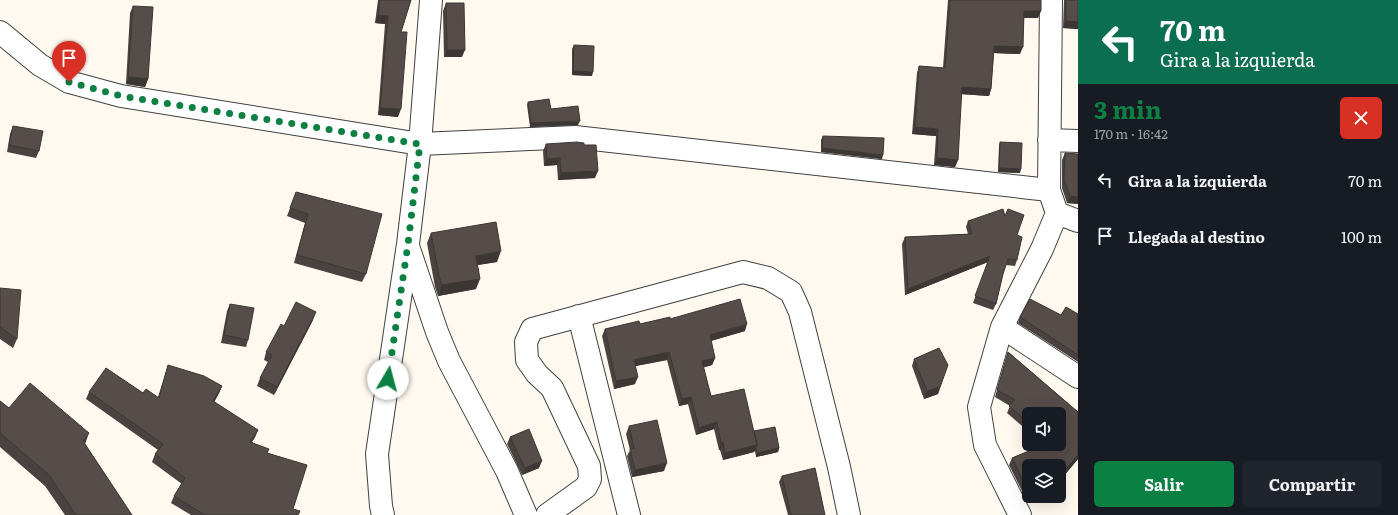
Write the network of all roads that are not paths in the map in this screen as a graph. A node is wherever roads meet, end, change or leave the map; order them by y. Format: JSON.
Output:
{"nodes":[{"id":1,"x":431,"y":0,"type":"edge"},
{"id":2,"x":1051,"y":0,"type":"edge"},
{"id":3,"x":0,"y":32,"type":"edge"},
{"id":4,"x":1049,"y":140,"type":"junction"},
{"id":5,"x":1078,"y":141,"type":"edge"},
{"id":6,"x":420,"y":144,"type":"junction"},
{"id":7,"x":1049,"y":190,"type":"junction"},
{"id":8,"x":1057,"y":213,"type":"junction"},
{"id":9,"x":1078,"y":221,"type":"edge"},
{"id":10,"x":408,"y":244,"type":"junction"},
{"id":11,"x":579,"y":316,"type":"junction"},
{"id":12,"x":1002,"y":327,"type":"junction"},
{"id":13,"x":1078,"y":377,"type":"edge"},
{"id":14,"x":383,"y":515,"type":"edge"},
{"id":15,"x":526,"y":515,"type":"edge"},
{"id":16,"x":547,"y":515,"type":"edge"},
{"id":17,"x":630,"y":515,"type":"edge"},
{"id":18,"x":849,"y":515,"type":"edge"},
{"id":19,"x":1020,"y":515,"type":"edge"}],
"edges":[{"from":1,"to":6,"type":"street"},
{"from":2,"to":4,"type":"street"},
{"from":3,"to":6,"type":"street"},
{"from":4,"to":5,"type":"street"},
{"from":4,"to":7,"type":"street"},
{"from":6,"to":7,"type":"street"},
{"from":6,"to":10,"type":"street"},
{"from":7,"to":8,"type":"street"},
{"from":8,"to":9,"type":"street"},
{"from":8,"to":12,"type":"street"},
{"from":10,"to":14,"type":"street"},
{"from":10,"to":15,"type":"street"},
{"from":11,"to":16,"type":"street"},
{"from":11,"to":17,"type":"street"},
{"from":11,"to":18,"type":"street"},
{"from":12,"to":13,"type":"street"},
{"from":12,"to":19,"type":"street"}]}
